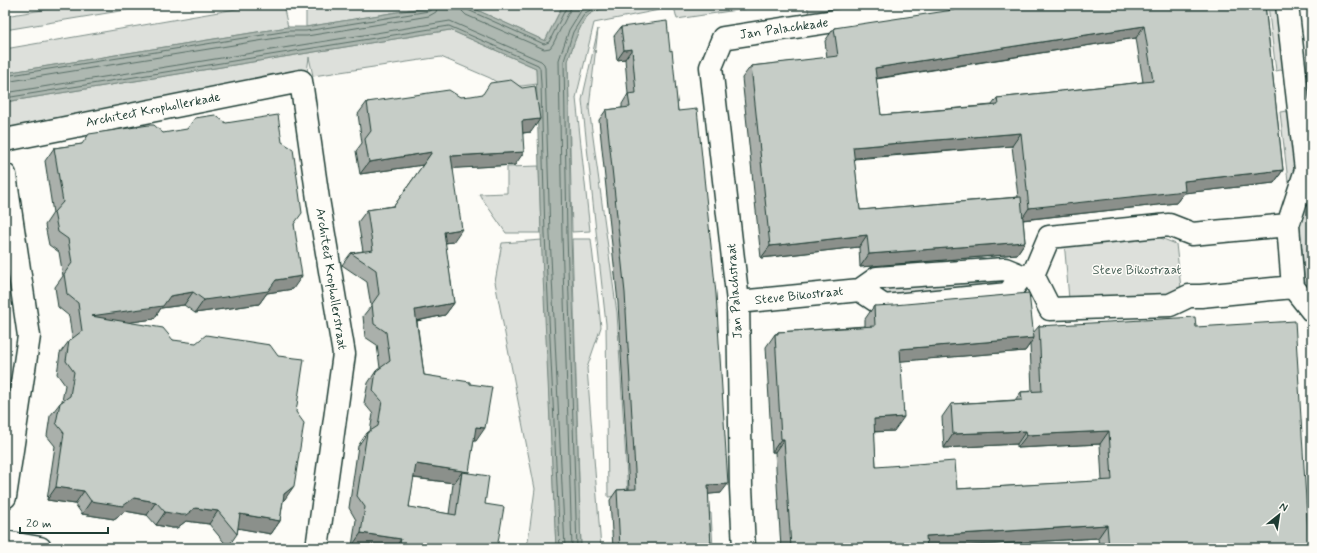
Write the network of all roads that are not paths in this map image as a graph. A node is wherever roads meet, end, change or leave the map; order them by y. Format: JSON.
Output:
{"nodes":[{"id":1,"x":939,"y":5,"type":"edge"},
{"id":2,"x":1287,"y":5,"type":"edge"},
{"id":3,"x":723,"y":38,"type":"joint"},
{"id":4,"x":301,"y":81,"type":"joint"},
{"id":5,"x":5,"y":140,"type":"edge"},
{"id":6,"x":5,"y":176,"type":"edge"},
{"id":7,"x":1288,"y":225,"type":"junction"},
{"id":8,"x":1028,"y":275,"type":"junction"},
{"id":9,"x":1293,"y":287,"type":"junction"},
{"id":10,"x":738,"y":302,"type":"junction"},
{"id":11,"x":1312,"y":311,"type":"edge"},
{"id":12,"x":5,"y":496,"type":"edge"},
{"id":13,"x":5,"y":542,"type":"edge"},
{"id":14,"x":40,"y":548,"type":"edge"},
{"id":15,"x":317,"y":548,"type":"edge"},
{"id":16,"x":744,"y":548,"type":"edge"}],
"edges":[{"from":1,"to":3,"type":"street","name":"Jan Palachkade"},
{"from":2,"to":7,"type":"street"},
{"from":3,"to":10,"type":"street","name":"Jan Palachstraat"},
{"from":4,"to":5,"type":"street","name":"Architect Krophollerkade"},
{"from":4,"to":15,"type":"street","name":"Architect Krophollerstraat"},
{"from":6,"to":12,"type":"street"},
{"from":7,"to":8,"type":"street"},
{"from":7,"to":9,"type":"street"},
{"from":8,"to":9,"type":"street"},
{"from":8,"to":10,"type":"street","name":"Steve Bikostraat"},
{"from":9,"to":11,"type":"street"},
{"from":10,"to":16,"type":"street","name":"Jan Palachstraat"},
{"from":13,"to":14,"type":"street"}]}
